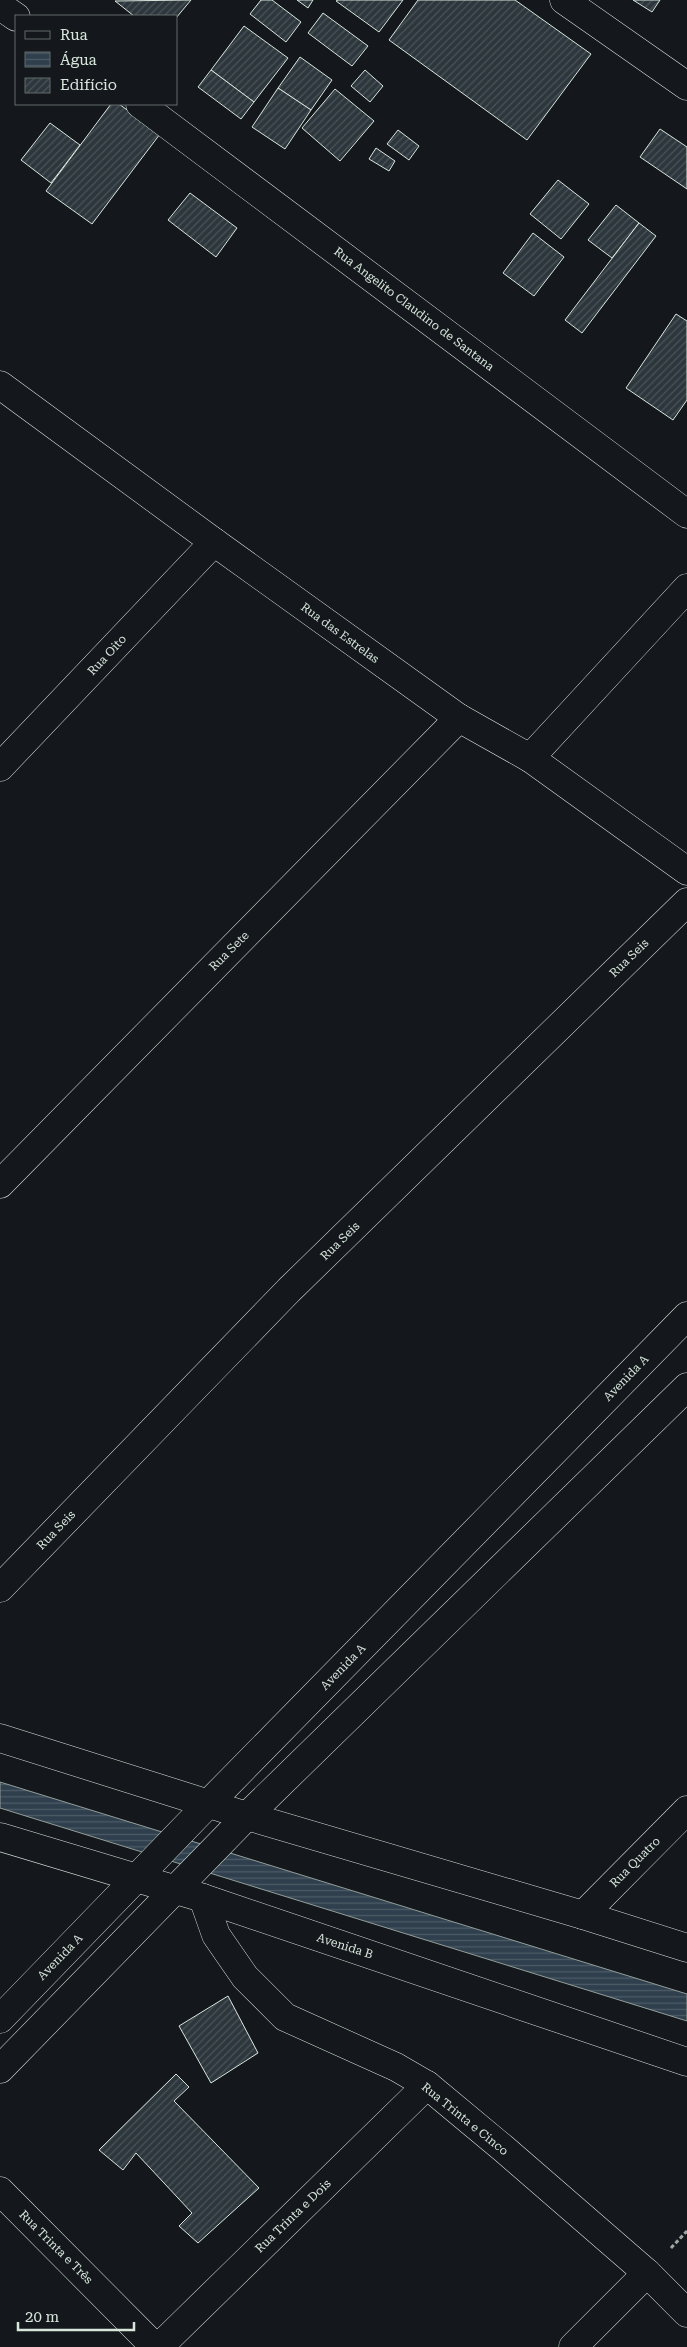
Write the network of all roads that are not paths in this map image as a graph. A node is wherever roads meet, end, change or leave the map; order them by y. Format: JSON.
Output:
{"nodes":[{"id":1,"x":564,"y":0,"type":"edge"},
{"id":2,"x":0,"y":6,"type":"edge"},
{"id":3,"x":15,"y":16,"type":"edge"},
{"id":4,"x":687,"y":86,"type":"edge"},
{"id":5,"x":141,"y":105,"type":"edge"},
{"id":6,"x":0,"y":385,"type":"edge"},
{"id":7,"x":687,"y":514,"type":"edge"},
{"id":8,"x":214,"y":542,"type":"junction"},
{"id":9,"x":687,"y":588,"type":"edge"},
{"id":10,"x":459,"y":718,"type":"junction"},
{"id":11,"x":530,"y":758,"type":"junction"},
{"id":12,"x":0,"y":767,"type":"edge"},
{"id":13,"x":687,"y":871,"type":"edge"},
{"id":14,"x":687,"y":902,"type":"edge"},
{"id":15,"x":0,"y":1184,"type":"edge"},
{"id":16,"x":687,"y":1316,"type":"edge"},
{"id":17,"x":687,"y":1387,"type":"edge"},
{"id":18,"x":0,"y":1588,"type":"edge"},
{"id":19,"x":0,"y":1738,"type":"edge"},
{"id":20,"x":205,"y":1808,"type":"junction"},
{"id":21,"x":687,"y":1810,"type":"edge"},
{"id":22,"x":243,"y":1821,"type":"junction"},
{"id":23,"x":0,"y":1837,"type":"edge"},
{"id":24,"x":140,"y":1876,"type":"junction"},
{"id":25,"x":186,"y":1891,"type":"junction"},
{"id":26,"x":583,"y":1915,"type":"junction"},
{"id":27,"x":687,"y":1948,"type":"edge"},
{"id":28,"x":0,"y":2019,"type":"edge"},
{"id":29,"x":687,"y":2062,"type":"edge"},
{"id":30,"x":0,"y":2069,"type":"edge"},
{"id":31,"x":426,"y":2086,"type":"junction"},
{"id":32,"x":0,"y":2190,"type":"edge"},
{"id":33,"x":647,"y":2273,"type":"junction"},
{"id":34,"x":687,"y":2313,"type":"edge"},
{"id":35,"x":154,"y":2347,"type":"edge"},
{"id":36,"x":159,"y":2347,"type":"edge"},
{"id":37,"x":573,"y":2347,"type":"edge"}],
"edges":[{"from":1,"to":4,"type":"street"},
{"from":2,"to":3,"type":"street"},
{"from":5,"to":7,"type":"street","name":"Rua Angelito Claudino de Santana"},
{"from":6,"to":8,"type":"street","name":"Rua das Estrelas"},
{"from":8,"to":10,"type":"street","name":"Rua das Estrelas"},
{"from":8,"to":12,"type":"street","name":"Rua Oito"},
{"from":9,"to":11,"type":"street"},
{"from":10,"to":11,"type":"street","name":"Rua das Estrelas"},
{"from":10,"to":15,"type":"street","name":"Rua Sete"},
{"from":11,"to":13,"type":"street","name":"Rua das Estrelas"},
{"from":14,"to":18,"type":"street","name":"Rua Seis"},
{"from":16,"to":20,"type":"street","name":"Avenida A"},
{"from":17,"to":22,"type":"street"},
{"from":19,"to":20,"type":"street"},
{"from":20,"to":22,"type":"street"},
{"from":20,"to":24,"type":"street","name":"Avenida A"},
{"from":21,"to":26,"type":"street","name":"Rua Quatro"},
{"from":22,"to":25,"type":"street"},
{"from":22,"to":26,"type":"street"},
{"from":23,"to":24,"type":"street","name":"Avenida B"},
{"from":24,"to":25,"type":"street","name":"Avenida B"},
{"from":24,"to":28,"type":"street","name":"Avenida A"},
{"from":25,"to":29,"type":"street","name":"Avenida B"},
{"from":25,"to":30,"type":"street"},
{"from":25,"to":31,"type":"street","name":"Rua Trinta e Cinco"},
{"from":26,"to":27,"type":"street"},
{"from":31,"to":33,"type":"street","name":"Rua Trinta e Cinco"},
{"from":31,"to":36,"type":"street","name":"Rua Trinta e Dois"},
{"from":32,"to":35,"type":"street","name":"Rua Trinta e Três"},
{"from":33,"to":34,"type":"street","name":"Rua Trinta e Cinco"},
{"from":33,"to":37,"type":"street"}]}
